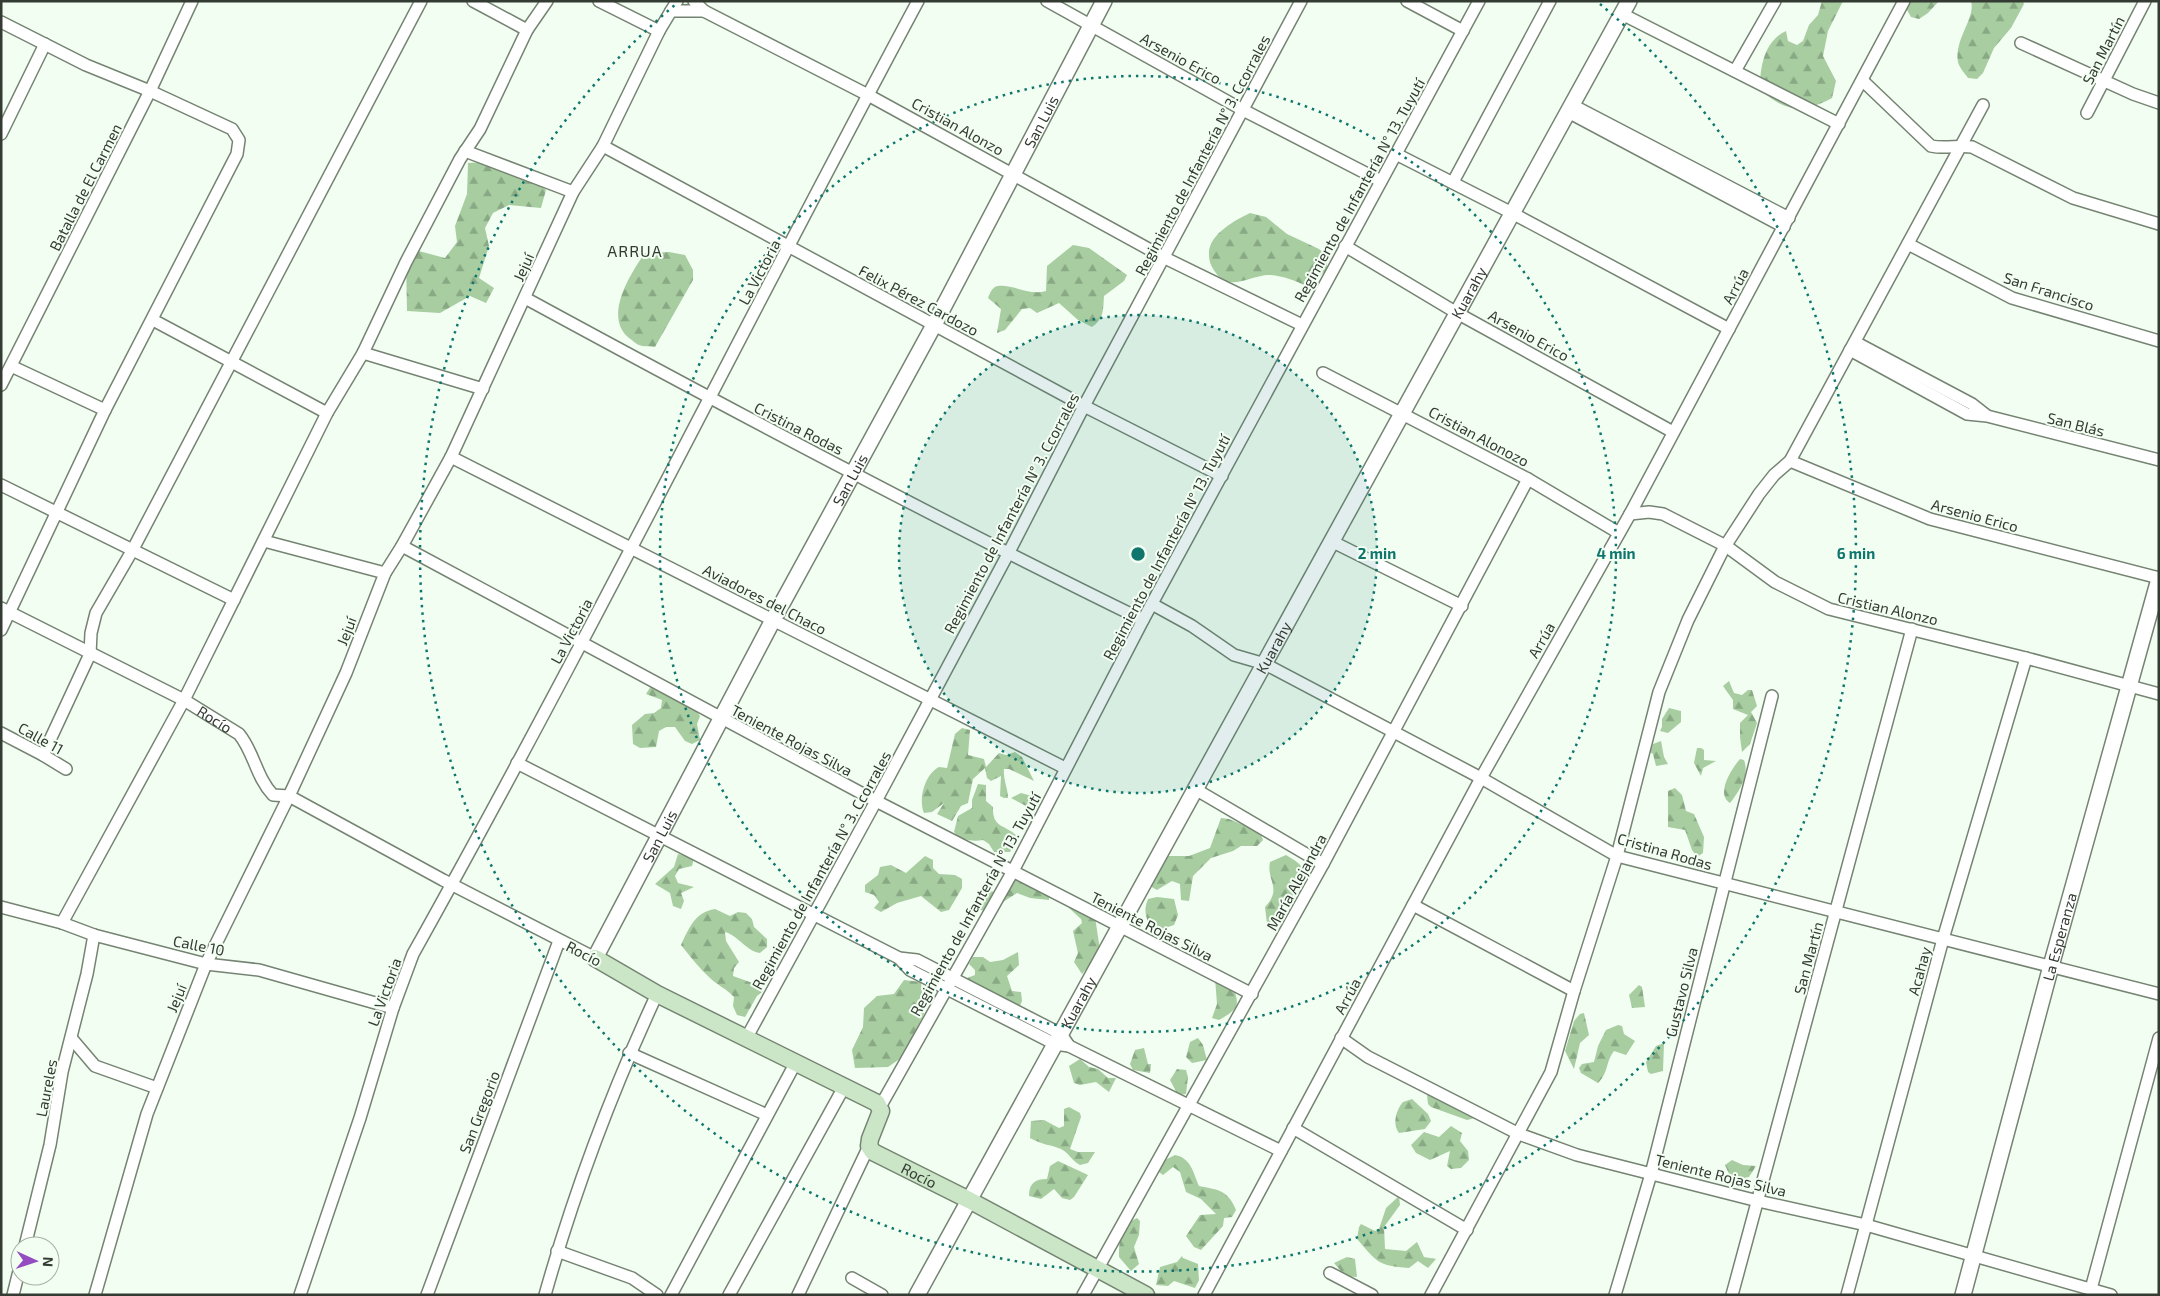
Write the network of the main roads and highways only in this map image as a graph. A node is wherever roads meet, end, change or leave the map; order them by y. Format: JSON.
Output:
{"nodes":[{"id":1,"x":595,"y":958,"type":"road end"},
{"id":2,"x":1146,"y":1295,"type":"edge"}],
"edges":[{"from":1,"to":2,"type":"main road","name":"Rocío"}]}
